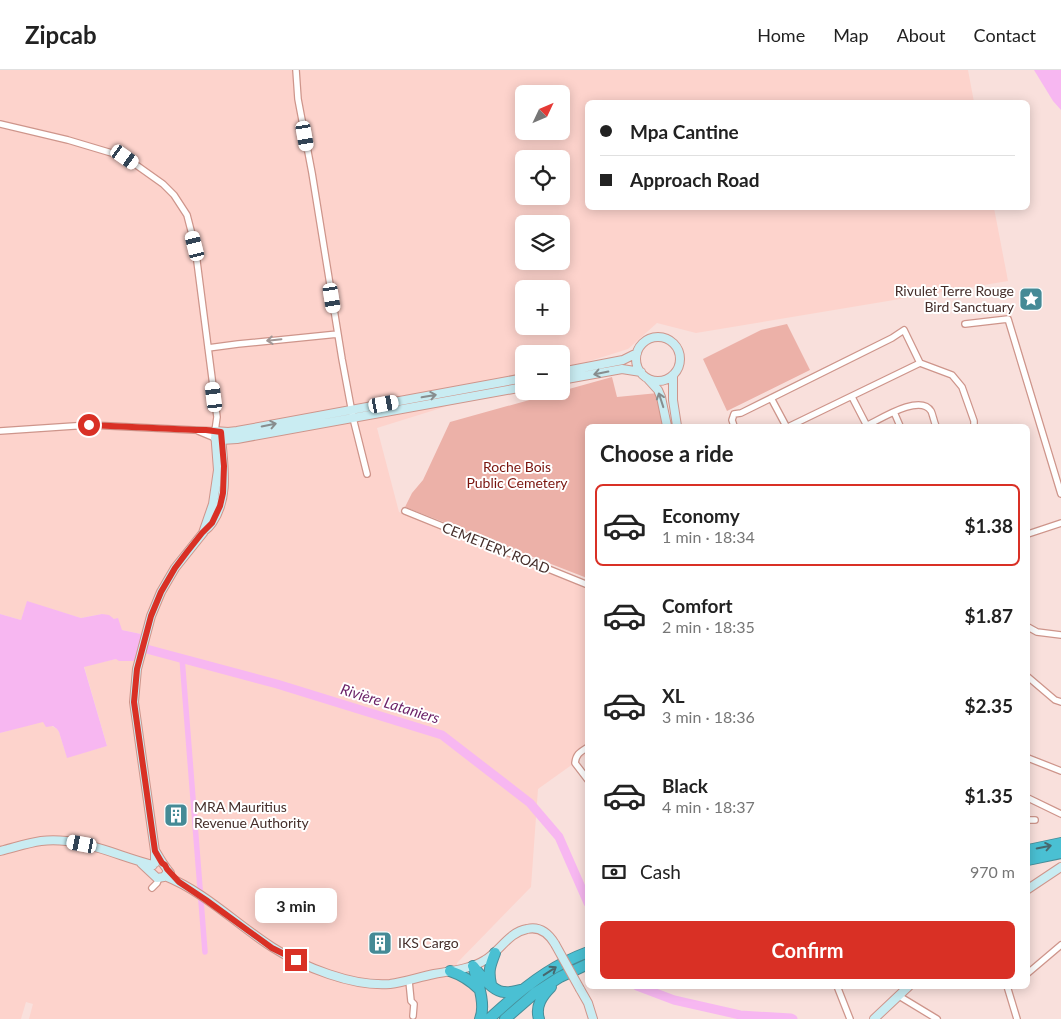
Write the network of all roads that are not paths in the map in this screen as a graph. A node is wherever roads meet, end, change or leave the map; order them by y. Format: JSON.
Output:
{"nodes":[{"id":1,"x":296,"y":70,"type":"edge"},
{"id":2,"x":0,"y":124,"type":"edge"},
{"id":3,"x":965,"y":324,"type":"dead end"},
{"id":4,"x":338,"y":334,"type":"junction"},
{"id":5,"x":208,"y":348,"type":"junction"},
{"id":6,"x":637,"y":352,"type":"junction"},
{"id":7,"x":920,"y":363,"type":"junction"},
{"id":8,"x":570,"y":370,"type":"edge"},
{"id":9,"x":644,"y":375,"type":"junction"},
{"id":10,"x":673,"y":375,"type":"junction"},
{"id":11,"x":570,"y":378,"type":"edge"},
{"id":12,"x":515,"y":380,"type":"edge"},
{"id":13,"x":515,"y":389,"type":"edge"},
{"id":14,"x":852,"y":397,"type":"junction"},
{"id":15,"x":771,"y":398,"type":"junction"},
{"id":16,"x":351,"y":410,"type":"junction"},
{"id":17,"x":894,"y":412,"type":"junction"},
{"id":18,"x":353,"y":418,"type":"junction"},
{"id":19,"x":667,"y":424,"type":"edge"},
{"id":20,"x":676,"y":424,"type":"edge"},
{"id":21,"x":733,"y":424,"type":"edge"},
{"id":22,"x":785,"y":424,"type":"edge"},
{"id":23,"x":794,"y":424,"type":"edge"},
{"id":24,"x":865,"y":424,"type":"edge"},
{"id":25,"x":870,"y":424,"type":"edge"},
{"id":26,"x":899,"y":424,"type":"edge"},
{"id":27,"x":935,"y":424,"type":"edge"},
{"id":28,"x":974,"y":424,"type":"edge"},
{"id":29,"x":0,"y":431,"type":"edge"},
{"id":30,"x":218,"y":435,"type":"junction"},
{"id":31,"x":367,"y":474,"type":"dead end"},
{"id":32,"x":1061,"y":494,"type":"edge"},
{"id":33,"x":405,"y":512,"type":"dead end"},
{"id":34,"x":1061,"y":522,"type":"edge"},
{"id":35,"x":1030,"y":533,"type":"edge"},
{"id":36,"x":585,"y":584,"type":"edge"},
{"id":37,"x":1030,"y":628,"type":"edge"},
{"id":38,"x":1061,"y":635,"type":"edge"},
{"id":39,"x":1030,"y":679,"type":"edge"},
{"id":40,"x":1061,"y":702,"type":"edge"},
{"id":41,"x":585,"y":749,"type":"edge"},
{"id":42,"x":1030,"y":759,"type":"edge"},
{"id":43,"x":1061,"y":771,"type":"edge"},
{"id":44,"x":585,"y":776,"type":"edge"},
{"id":45,"x":1030,"y":799,"type":"edge"},
{"id":46,"x":1061,"y":814,"type":"edge"},
{"id":47,"x":1030,"y":820,"type":"edge"},
{"id":48,"x":1035,"y":820,"type":"dead end"},
{"id":49,"x":1061,"y":843,"type":"edge"},
{"id":50,"x":1030,"y":850,"type":"edge"},
{"id":51,"x":0,"y":851,"type":"edge"},
{"id":52,"x":1061,"y":854,"type":"edge"},
{"id":53,"x":1030,"y":860,"type":"edge"},
{"id":54,"x":1061,"y":867,"type":"edge"},
{"id":55,"x":159,"y":869,"type":"junction"},
{"id":56,"x":152,"y":888,"type":"dead end"},
{"id":57,"x":1030,"y":888,"type":"edge"},
{"id":58,"x":1061,"y":945,"type":"edge"},
{"id":59,"x":495,"y":953,"type":"junction"},
{"id":60,"x":585,"y":953,"type":"edge"},
{"id":61,"x":585,"y":965,"type":"edge"},
{"id":62,"x":473,"y":966,"type":"junction"},
{"id":63,"x":450,"y":971,"type":"junction"},
{"id":64,"x":1030,"y":971,"type":"edge"},
{"id":65,"x":560,"y":977,"type":"junction"},
{"id":66,"x":410,"y":981,"type":"junction"},
{"id":67,"x":491,"y":984,"type":"junction"},
{"id":68,"x":479,"y":989,"type":"junction"},
{"id":69,"x":838,"y":989,"type":"edge"},
{"id":70,"x":905,"y":989,"type":"edge"},
{"id":71,"x":1010,"y":989,"type":"edge"},
{"id":72,"x":523,"y":990,"type":"junction"},
{"id":73,"x":899,"y":996,"type":"junction"},
{"id":74,"x":413,"y":1016,"type":"dead end"},
{"id":75,"x":480,"y":1019,"type":"edge"},
{"id":76,"x":489,"y":1019,"type":"edge"},
{"id":77,"x":505,"y":1019,"type":"edge"},
{"id":78,"x":539,"y":1019,"type":"edge"},
{"id":79,"x":593,"y":1019,"type":"edge"},
{"id":80,"x":850,"y":1019,"type":"edge"},
{"id":81,"x":874,"y":1019,"type":"edge"},
{"id":82,"x":937,"y":1019,"type":"edge"},
{"id":83,"x":1017,"y":1019,"type":"edge"}],
"edges":[{"from":1,"to":4,"type":"street"},
{"from":2,"to":5,"type":"street"},
{"from":3,"to":32,"type":"street"},
{"from":4,"to":5,"type":"street","one_way":true},
{"from":4,"to":16,"type":"street"},
{"from":5,"to":30,"type":"street"},
{"from":6,"to":8,"type":"street"},
{"from":6,"to":9,"type":"street"},
{"from":6,"to":10,"type":"street"},
{"from":7,"to":14,"type":"street"},
{"from":7,"to":15,"type":"street"},
{"from":7,"to":28,"type":"street"},
{"from":9,"to":10,"type":"street"},
{"from":9,"to":11,"type":"street","one_way":true},
{"from":19,"to":9,"type":"street","one_way":true},
{"from":10,"to":20,"type":"street"},
{"from":16,"to":12,"type":"street","one_way":true},
{"from":13,"to":18,"type":"street"},
{"from":14,"to":23,"type":"street"},
{"from":14,"to":24,"type":"street"},
{"from":15,"to":21,"type":"street"},
{"from":15,"to":22,"type":"street"},
{"from":16,"to":18,"type":"street"},
{"from":30,"to":16,"type":"street","one_way":true},
{"from":17,"to":25,"type":"street"},
{"from":17,"to":26,"type":"street"},
{"from":17,"to":27,"type":"street"},
{"from":18,"to":30,"type":"street"},
{"from":18,"to":31,"type":"street"},
{"from":29,"to":30,"type":"street"},
{"from":30,"to":55,"type":"street"},
{"from":33,"to":36,"type":"street","name":"CEMETERY ROAD"},
{"from":34,"to":35,"type":"street"},
{"from":37,"to":38,"type":"street"},
{"from":39,"to":40,"type":"street"},
{"from":41,"to":44,"type":"street"},
{"from":42,"to":43,"type":"street"},
{"from":45,"to":46,"type":"street"},
{"from":47,"to":48,"type":"street"},
{"from":50,"to":49,"type":"highway","one_way":true},
{"from":51,"to":55,"type":"street"},
{"from":52,"to":53,"type":"highway"},
{"from":54,"to":57,"type":"street"},
{"from":55,"to":56,"type":"street"},
{"from":55,"to":66,"type":"street"},
{"from":58,"to":64,"type":"street"},
{"from":59,"to":62,"type":"street"},
{"from":59,"to":67,"type":"highway"},
{"from":59,"to":79,"type":"street","bridge":true},
{"from":72,"to":60,"type":"highway","one_way":true},
{"from":61,"to":65,"type":"highway"},
{"from":62,"to":63,"type":"street"},
{"from":62,"to":67,"type":"highway"},
{"from":62,"to":68,"type":"highway"},
{"from":63,"to":66,"type":"street"},
{"from":63,"to":68,"type":"highway"},
{"from":65,"to":77,"type":"highway"},
{"from":65,"to":78,"type":"highway"},
{"from":66,"to":74,"type":"street"},
{"from":67,"to":72,"type":"highway"},
{"from":68,"to":75,"type":"highway"},
{"from":69,"to":80,"type":"street"},
{"from":70,"to":73,"type":"street"},
{"from":71,"to":83,"type":"street"},
{"from":72,"to":76,"type":"highway"},
{"from":73,"to":81,"type":"street"},
{"from":73,"to":82,"type":"street"}]}
